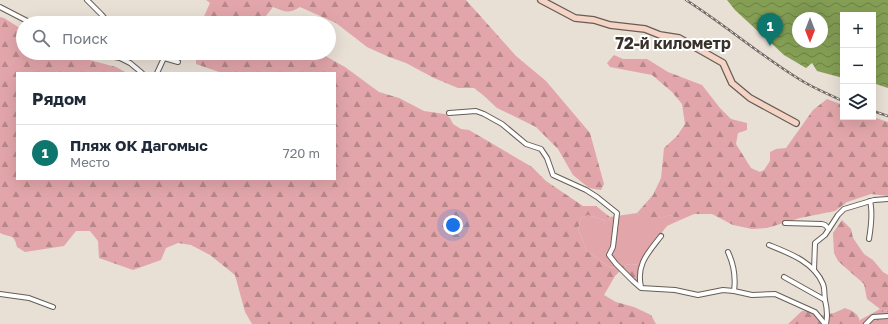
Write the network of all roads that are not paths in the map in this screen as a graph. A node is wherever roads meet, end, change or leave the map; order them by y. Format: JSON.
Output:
{"nodes":[{"id":1,"x":87,"y":0,"type":"edge"},
{"id":2,"x":541,"y":0,"type":"edge"},
{"id":3,"x":0,"y":7,"type":"edge"},
{"id":4,"x":17,"y":16,"type":"edge"},
{"id":5,"x":103,"y":16,"type":"edge"},
{"id":6,"x":123,"y":60,"type":"edge"},
{"id":7,"x":163,"y":60,"type":"edge"},
{"id":8,"x":171,"y":60,"type":"edge"},
{"id":9,"x":178,"y":62,"type":"dead end"},
{"id":10,"x":141,"y":72,"type":"edge"},
{"id":11,"x":157,"y":72,"type":"edge"},
{"id":12,"x":449,"y":113,"type":"dead end"},
{"id":13,"x":796,"y":123,"type":"dead end"},
{"id":14,"x":888,"y":199,"type":"edge"},
{"id":15,"x":870,"y":201,"type":"junction"},
{"id":16,"x":785,"y":223,"type":"dead end"},
{"id":17,"x":829,"y":229,"type":"junction"},
{"id":18,"x":661,"y":236,"type":"dead end"},
{"id":19,"x":869,"y":239,"type":"dead end"},
{"id":20,"x":769,"y":245,"type":"dead end"},
{"id":21,"x":728,"y":252,"type":"dead end"},
{"id":22,"x":814,"y":270,"type":"junction"},
{"id":23,"x":784,"y":278,"type":"dead end"},
{"id":24,"x":641,"y":288,"type":"junction"},
{"id":25,"x":734,"y":291,"type":"junction"},
{"id":26,"x":0,"y":294,"type":"edge"},
{"id":27,"x":825,"y":300,"type":"junction"},
{"id":28,"x":53,"y":307,"type":"dead end"},
{"id":29,"x":888,"y":316,"type":"edge"},
{"id":30,"x":826,"y":324,"type":"edge"},
{"id":31,"x":866,"y":324,"type":"edge"}],
"edges":[{"from":1,"to":5,"type":"street"},
{"from":2,"to":13,"type":"street"},
{"from":3,"to":4,"type":"street"},
{"from":6,"to":10,"type":"street"},
{"from":7,"to":11,"type":"street"},
{"from":8,"to":9,"type":"street"},
{"from":12,"to":24,"type":"street"},
{"from":14,"to":15,"type":"street"},
{"from":15,"to":17,"type":"street"},
{"from":15,"to":19,"type":"street"},
{"from":16,"to":17,"type":"street"},
{"from":17,"to":22,"type":"street"},
{"from":18,"to":24,"type":"street"},
{"from":20,"to":22,"type":"street"},
{"from":21,"to":25,"type":"street"},
{"from":22,"to":27,"type":"street"},
{"from":23,"to":27,"type":"street"},
{"from":24,"to":25,"type":"street"},
{"from":25,"to":30,"type":"street"},
{"from":26,"to":28,"type":"street"},
{"from":27,"to":30,"type":"street"},
{"from":29,"to":31,"type":"street"}]}
